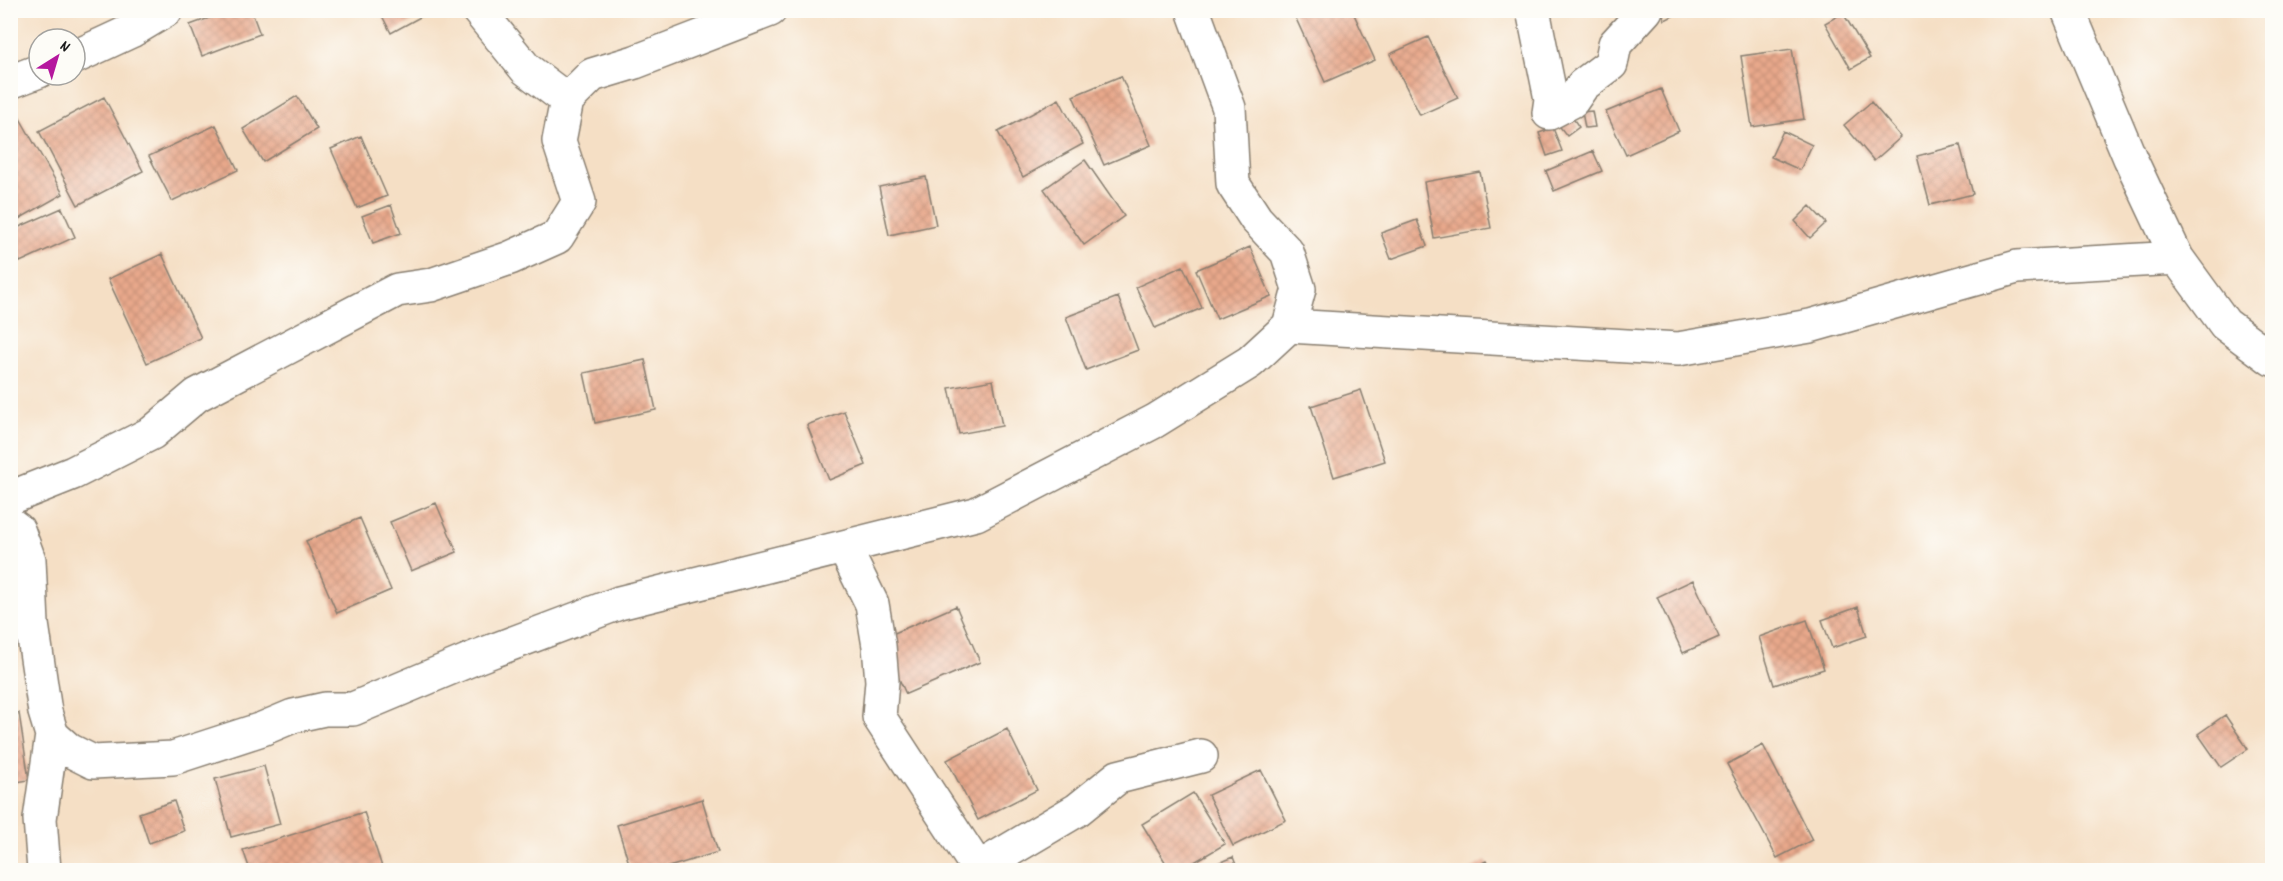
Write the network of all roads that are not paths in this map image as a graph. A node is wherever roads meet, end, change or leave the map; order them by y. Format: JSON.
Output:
{"nodes":[{"id":1,"x":166,"y":10,"type":"edge"},
{"id":2,"x":478,"y":10,"type":"edge"},
{"id":3,"x":770,"y":10,"type":"edge"},
{"id":4,"x":1193,"y":10,"type":"edge"},
{"id":5,"x":1533,"y":10,"type":"edge"},
{"id":6,"x":1646,"y":10,"type":"edge"},
{"id":7,"x":2068,"y":10,"type":"edge"},
{"id":8,"x":87,"y":52,"type":"edge"},
{"id":9,"x":27,"y":76,"type":"edge"},
{"id":10,"x":10,"y":82,"type":"edge"},
{"id":11,"x":567,"y":100,"type":"junction"},
{"id":12,"x":2177,"y":258,"type":"junction"},
{"id":13,"x":1289,"y":326,"type":"junction"},
{"id":14,"x":2272,"y":359,"type":"edge"},
{"id":15,"x":10,"y":498,"type":"edge"},
{"id":16,"x":10,"y":524,"type":"edge"},
{"id":17,"x":844,"y":548,"type":"junction"},
{"id":18,"x":52,"y":735,"type":"junction"},
{"id":19,"x":1201,"y":756,"type":"dead end"},
{"id":20,"x":93,"y":762,"type":"junction"},
{"id":21,"x":46,"y":771,"type":"junction"},
{"id":22,"x":979,"y":869,"type":"edge"},
{"id":23,"x":44,"y":870,"type":"edge"}],
"edges":[{"from":1,"to":8,"type":"street"},
{"from":2,"to":11,"type":"street"},
{"from":3,"to":11,"type":"street"},
{"from":4,"to":13,"type":"street"},
{"from":5,"to":6,"type":"street"},
{"from":7,"to":12,"type":"street"},
{"from":9,"to":10,"type":"street"},
{"from":11,"to":15,"type":"street"},
{"from":12,"to":13,"type":"street"},
{"from":12,"to":14,"type":"street"},
{"from":13,"to":17,"type":"street"},
{"from":16,"to":18,"type":"street"},
{"from":17,"to":20,"type":"street"},
{"from":17,"to":22,"type":"street"},
{"from":18,"to":20,"type":"street"},
{"from":18,"to":21,"type":"street"},
{"from":19,"to":22,"type":"street"},
{"from":20,"to":21,"type":"street"},
{"from":21,"to":23,"type":"street"}]}
